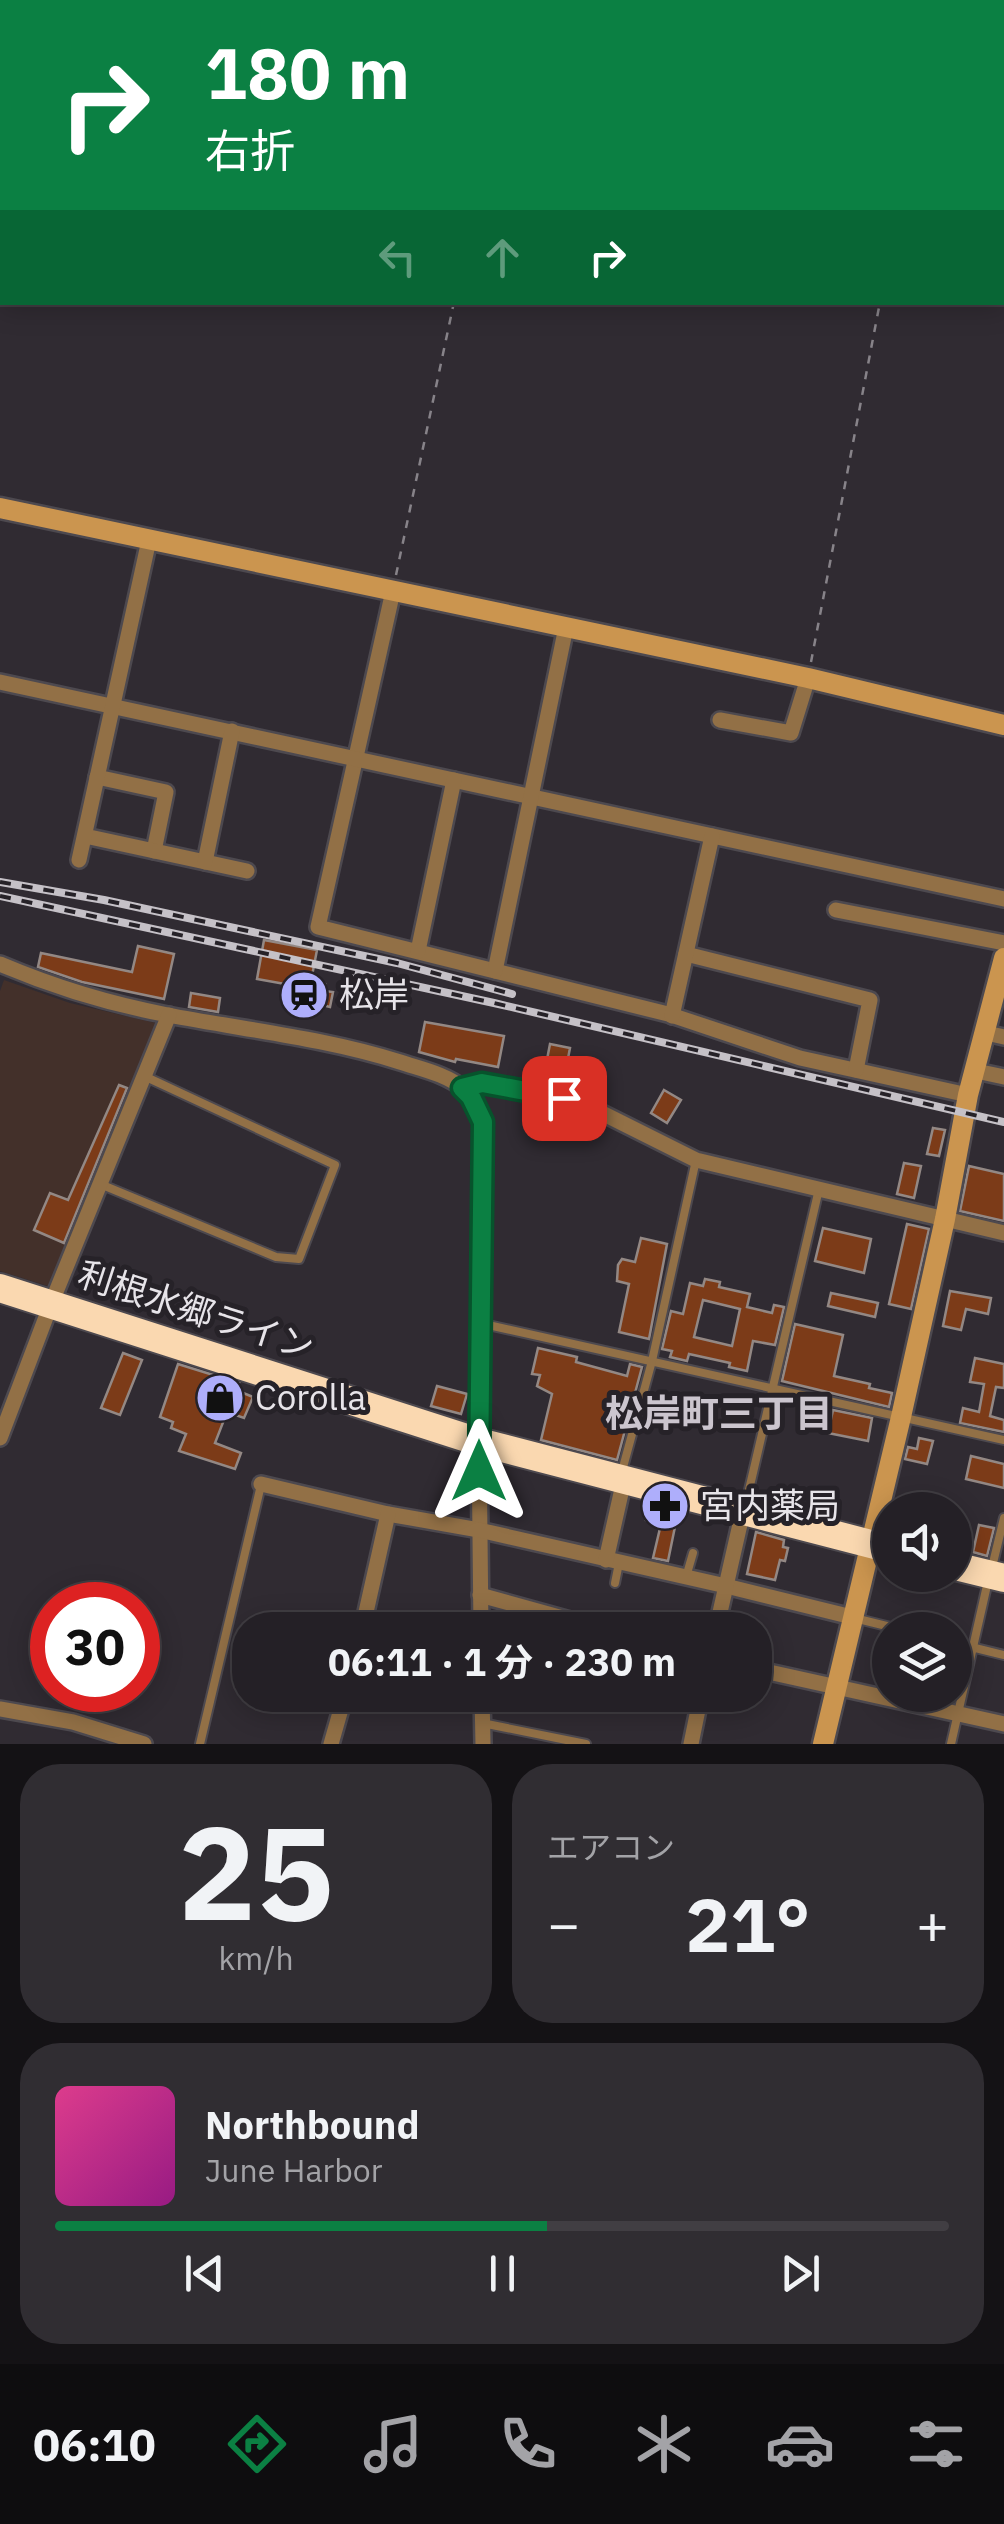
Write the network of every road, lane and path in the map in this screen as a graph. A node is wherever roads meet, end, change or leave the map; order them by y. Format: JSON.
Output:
{"nodes":[{"id":1,"x":453,"y":305,"type":"edge"},
{"id":2,"x":879,"y":305,"type":"edge"},
{"id":3,"x":0,"y":508,"type":"edge"},
{"id":4,"x":149,"y":540,"type":"junction"},
{"id":5,"x":393,"y":592,"type":"junction"},
{"id":6,"x":566,"y":628,"type":"junction"},
{"id":7,"x":808,"y":678,"type":"junction"},
{"id":8,"x":0,"y":682,"type":"edge"},
{"id":9,"x":112,"y":706,"type":"junction"},
{"id":10,"x":720,"y":720,"type":"dead end"},
{"id":11,"x":1004,"y":726,"type":"edge"},
{"id":12,"x":232,"y":732,"type":"junction"},
{"id":13,"x":358,"y":759,"type":"junction"},
{"id":14,"x":97,"y":777,"type":"junction"},
{"id":15,"x":454,"y":780,"type":"junction"},
{"id":16,"x":531,"y":796,"type":"junction"},
{"id":17,"x":84,"y":836,"type":"junction"},
{"id":18,"x":712,"y":836,"type":"junction"},
{"id":19,"x":154,"y":851,"type":"junction"},
{"id":20,"x":80,"y":860,"type":"dead end"},
{"id":21,"x":205,"y":862,"type":"junction"},
{"id":22,"x":246,"y":870,"type":"dead end"},
{"id":23,"x":1004,"y":899,"type":"edge"},
{"id":24,"x":836,"y":910,"type":"dead end"},
{"id":25,"x":1004,"y":943,"type":"edge"},
{"id":26,"x":418,"y":952,"type":"junction"},
{"id":27,"x":686,"y":954,"type":"junction"},
{"id":28,"x":1004,"y":958,"type":"edge"},
{"id":29,"x":0,"y":964,"type":"edge"},
{"id":30,"x":495,"y":971,"type":"junction"},
{"id":31,"x":1001,"y":985,"type":"edge"},
{"id":32,"x":169,"y":1015,"type":"junction"},
{"id":33,"x":672,"y":1016,"type":"junction"},
{"id":34,"x":995,"y":1035,"type":"edge"},
{"id":35,"x":856,"y":1070,"type":"junction"},
{"id":36,"x":976,"y":1071,"type":"junction"},
{"id":37,"x":144,"y":1076,"type":"junction"},
{"id":38,"x":1004,"y":1077,"type":"edge"},
{"id":39,"x":462,"y":1088,"type":"junction"},
{"id":40,"x":968,"y":1095,"type":"junction"},
{"id":41,"x":696,"y":1160,"type":"junction"},
{"id":42,"x":100,"y":1184,"type":"junction"},
{"id":43,"x":819,"y":1189,"type":"junction"},
{"id":44,"x":945,"y":1219,"type":"junction"},
{"id":45,"x":1004,"y":1233,"type":"edge"},
{"id":46,"x":0,"y":1288,"type":"edge"},
{"id":47,"x":51,"y":1304,"type":"junction"},
{"id":48,"x":480,"y":1323,"type":"junction"},
{"id":49,"x":652,"y":1360,"type":"junction"},
{"id":50,"x":772,"y":1388,"type":"junction"},
{"id":51,"x":901,"y":1417,"type":"junction"},
{"id":52,"x":0,"y":1438,"type":"edge"},
{"id":53,"x":1004,"y":1440,"type":"edge"},
{"id":54,"x":479,"y":1442,"type":"junction"},
{"id":55,"x":622,"y":1480,"type":"junction"},
{"id":56,"x":261,"y":1484,"type":"joint"},
{"id":57,"x":889,"y":1492,"type":"edge"},
{"id":58,"x":744,"y":1511,"type":"junction"},
{"id":59,"x":388,"y":1514,"type":"junction"},
{"id":60,"x":1004,"y":1518,"type":"edge"},
{"id":61,"x":479,"y":1530,"type":"junction"},
{"id":62,"x":872,"y":1544,"type":"edge"},
{"id":63,"x":693,"y":1553,"type":"dead end"},
{"id":64,"x":612,"y":1562,"type":"junction"},
{"id":65,"x":872,"y":1566,"type":"edge"},
{"id":66,"x":972,"y":1570,"type":"edge"},
{"id":67,"x":997,"y":1576,"type":"edge"},
{"id":68,"x":686,"y":1577,"type":"junction"},
{"id":69,"x":615,"y":1583,"type":"dead end"},
{"id":70,"x":726,"y":1586,"type":"junction"},
{"id":71,"x":480,"y":1596,"type":"junction"},
{"id":72,"x":366,"y":1612,"type":"edge"},
{"id":73,"x":480,"y":1612,"type":"edge"},
{"id":74,"x":539,"y":1612,"type":"edge"},
{"id":75,"x":720,"y":1612,"type":"edge"},
{"id":76,"x":852,"y":1617,"type":"junction"},
{"id":77,"x":872,"y":1622,"type":"edge"},
{"id":78,"x":972,"y":1648,"type":"joint"},
{"id":79,"x":1004,"y":1656,"type":"edge"},
{"id":80,"x":772,"y":1673,"type":"edge"},
{"id":81,"x":834,"y":1688,"type":"junction"},
{"id":82,"x":0,"y":1709,"type":"edge"},
{"id":83,"x":340,"y":1712,"type":"edge"},
{"id":84,"x":482,"y":1712,"type":"edge"},
{"id":85,"x":698,"y":1712,"type":"edge"},
{"id":86,"x":957,"y":1714,"type":"junction"},
{"id":87,"x":482,"y":1724,"type":"junction"},
{"id":88,"x":1004,"y":1724,"type":"edge"},
{"id":89,"x":136,"y":1743,"type":"edge"},
{"id":90,"x":200,"y":1744,"type":"edge"},
{"id":91,"x":331,"y":1744,"type":"edge"},
{"id":92,"x":483,"y":1744,"type":"edge"},
{"id":93,"x":586,"y":1744,"type":"edge"},
{"id":94,"x":690,"y":1744,"type":"edge"},
{"id":95,"x":822,"y":1744,"type":"edge"},
{"id":96,"x":951,"y":1744,"type":"edge"}],
"edges":[{"from":1,"to":5,"type":"path"},
{"from":2,"to":7,"type":"path"},
{"from":3,"to":4,"type":"street"},
{"from":4,"to":5,"type":"street"},
{"from":4,"to":9,"type":"street"},
{"from":5,"to":6,"type":"street"},
{"from":5,"to":13,"type":"street"},
{"from":6,"to":7,"type":"street"},
{"from":6,"to":16,"type":"street"},
{"from":7,"to":10,"type":"street"},
{"from":7,"to":11,"type":"street"},
{"from":8,"to":9,"type":"street"},
{"from":9,"to":12,"type":"street"},
{"from":9,"to":14,"type":"street"},
{"from":12,"to":13,"type":"street"},
{"from":12,"to":21,"type":"street"},
{"from":13,"to":15,"type":"street"},
{"from":13,"to":26,"type":"street"},
{"from":14,"to":17,"type":"street"},
{"from":14,"to":19,"type":"street"},
{"from":15,"to":16,"type":"street"},
{"from":15,"to":26,"type":"street"},
{"from":16,"to":18,"type":"street"},
{"from":16,"to":30,"type":"street"},
{"from":17,"to":19,"type":"street"},
{"from":17,"to":20,"type":"street"},
{"from":18,"to":23,"type":"street"},
{"from":18,"to":27,"type":"street"},
{"from":19,"to":21,"type":"street"},
{"from":21,"to":22,"type":"street"},
{"from":24,"to":25,"type":"street"},
{"from":26,"to":30,"type":"street"},
{"from":27,"to":33,"type":"street"},
{"from":27,"to":35,"type":"street"},
{"from":28,"to":31,"type":"street"},
{"from":29,"to":32,"type":"street"},
{"from":30,"to":33,"type":"street"},
{"from":31,"to":34,"type":"street"},
{"from":32,"to":37,"type":"street"},
{"from":32,"to":39,"type":"street"},
{"from":33,"to":35,"type":"street"},
{"from":34,"to":36,"type":"street"},
{"from":35,"to":40,"type":"street"},
{"from":36,"to":38,"type":"street"},
{"from":36,"to":40,"type":"street"},
{"from":37,"to":42,"type":"street"},
{"from":37,"to":42,"type":"lane"},
{"from":39,"to":41,"type":"street"},
{"from":39,"to":48,"type":"street"},
{"from":40,"to":44,"type":"street"},
{"from":41,"to":43,"type":"street"},
{"from":41,"to":49,"type":"lane"},
{"from":42,"to":47,"type":"street"},
{"from":43,"to":44,"type":"street"},
{"from":43,"to":50,"type":"lane"},
{"from":44,"to":45,"type":"street"},
{"from":44,"to":51,"type":"street"},
{"from":46,"to":47,"type":"highway","name":"利根水郷ライン"},
{"from":47,"to":52,"type":"street"},
{"from":47,"to":54,"type":"highway","name":"利根水郷ライン"},
{"from":48,"to":49,"type":"lane"},
{"from":48,"to":54,"type":"street"},
{"from":49,"to":50,"type":"lane"},
{"from":49,"to":55,"type":"lane"},
{"from":50,"to":51,"type":"lane"},
{"from":50,"to":58,"type":"lane"},
{"from":51,"to":53,"type":"lane"},
{"from":51,"to":57,"type":"street"},
{"from":54,"to":55,"type":"highway","name":"利根水郷ライン"},
{"from":54,"to":61,"type":"street"},
{"from":55,"to":58,"type":"highway","name":"利根水郷ライン"},
{"from":55,"to":64,"type":"street"},
{"from":56,"to":59,"type":"street"},
{"from":56,"to":90,"type":"lane"},
{"from":58,"to":62,"type":"highway","name":"利根水郷ライン"},
{"from":58,"to":70,"type":"street"},
{"from":59,"to":61,"type":"street"},
{"from":59,"to":72,"type":"street"},
{"from":60,"to":67,"type":"lane"},
{"from":61,"to":64,"type":"street"},
{"from":61,"to":71,"type":"street"},
{"from":63,"to":68,"type":"lane"},
{"from":64,"to":68,"type":"street"},
{"from":64,"to":69,"type":"lane"},
{"from":65,"to":76,"type":"street"},
{"from":66,"to":67,"type":"highway"},
{"from":67,"to":78,"type":"lane"},
{"from":68,"to":70,"type":"street"},
{"from":70,"to":75,"type":"street"},
{"from":70,"to":76,"type":"street"},
{"from":71,"to":73,"type":"street"},
{"from":71,"to":74,"type":"street"},
{"from":76,"to":77,"type":"lane"},
{"from":76,"to":81,"type":"street"},
{"from":78,"to":79,"type":"lane"},
{"from":80,"to":81,"type":"street"},
{"from":81,"to":86,"type":"street"},
{"from":81,"to":95,"type":"street"},
{"from":82,"to":89,"type":"street"},
{"from":83,"to":91,"type":"street"},
{"from":84,"to":87,"type":"street"},
{"from":85,"to":94,"type":"street"},
{"from":86,"to":88,"type":"street"},
{"from":86,"to":96,"type":"lane"},
{"from":87,"to":92,"type":"street"},
{"from":87,"to":93,"type":"lane"}]}
